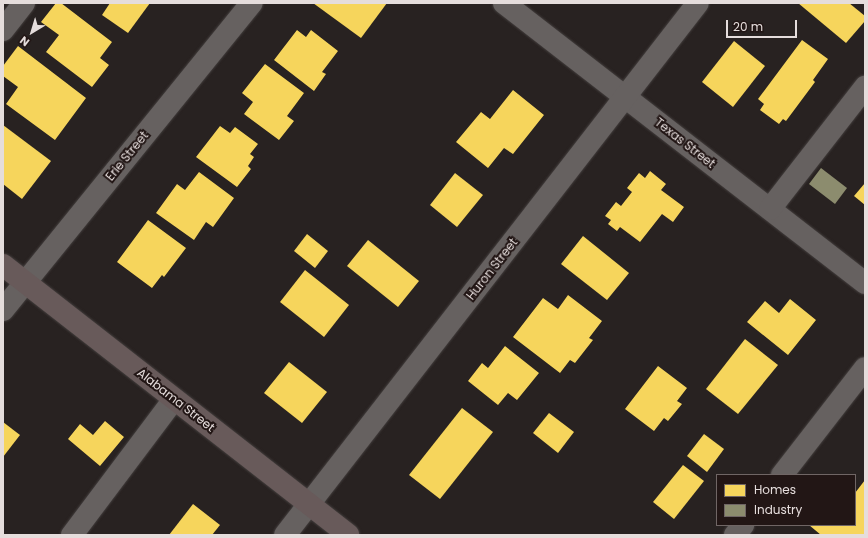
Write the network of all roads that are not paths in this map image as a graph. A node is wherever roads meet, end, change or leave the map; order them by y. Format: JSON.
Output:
{"nodes":[{"id":1,"x":24,"y":3,"type":"edge"},
{"id":2,"x":252,"y":3,"type":"edge"},
{"id":3,"x":504,"y":3,"type":"edge"},
{"id":4,"x":698,"y":3,"type":"edge"},
{"id":5,"x":3,"y":30,"type":"edge"},
{"id":6,"x":865,"y":87,"type":"edge"},
{"id":7,"x":627,"y":97,"type":"junction"},
{"id":8,"x":770,"y":209,"type":"junction"},
{"id":9,"x":3,"y":265,"type":"edge"},
{"id":10,"x":25,"y":282,"type":"junction"},
{"id":11,"x":865,"y":284,"type":"edge"},
{"id":12,"x":3,"y":310,"type":"edge"},
{"id":13,"x":865,"y":368,"type":"edge"},
{"id":14,"x":174,"y":398,"type":"junction"},
{"id":15,"x":783,"y":474,"type":"edge"},
{"id":16,"x":309,"y":504,"type":"junction"},
{"id":17,"x":742,"y":526,"type":"edge"},
{"id":18,"x":72,"y":535,"type":"edge"},
{"id":19,"x":285,"y":535,"type":"edge"},
{"id":20,"x":348,"y":535,"type":"edge"},
{"id":21,"x":735,"y":535,"type":"edge"}],
"edges":[{"from":1,"to":5,"type":"street"},
{"from":2,"to":10,"type":"street","name":"Erie Street"},
{"from":3,"to":7,"type":"street","name":"Texas Street"},
{"from":4,"to":7,"type":"street","name":"Huron Street"},
{"from":6,"to":8,"type":"street"},
{"from":7,"to":8,"type":"street","name":"Texas Street"},
{"from":7,"to":16,"type":"street","name":"Huron Street"},
{"from":8,"to":11,"type":"street","name":"Texas Street"},
{"from":9,"to":10,"type":"main road","name":"Alabama Street"},
{"from":10,"to":12,"type":"street","name":"Erie Street"},
{"from":10,"to":14,"type":"main road","name":"Alabama Street"},
{"from":13,"to":15,"type":"street"},
{"from":14,"to":16,"type":"main road","name":"Alabama Street"},
{"from":14,"to":18,"type":"street"},
{"from":16,"to":19,"type":"street","name":"Huron Street"},
{"from":16,"to":20,"type":"main road","name":"Alabama Street"},
{"from":17,"to":21,"type":"street"}]}
